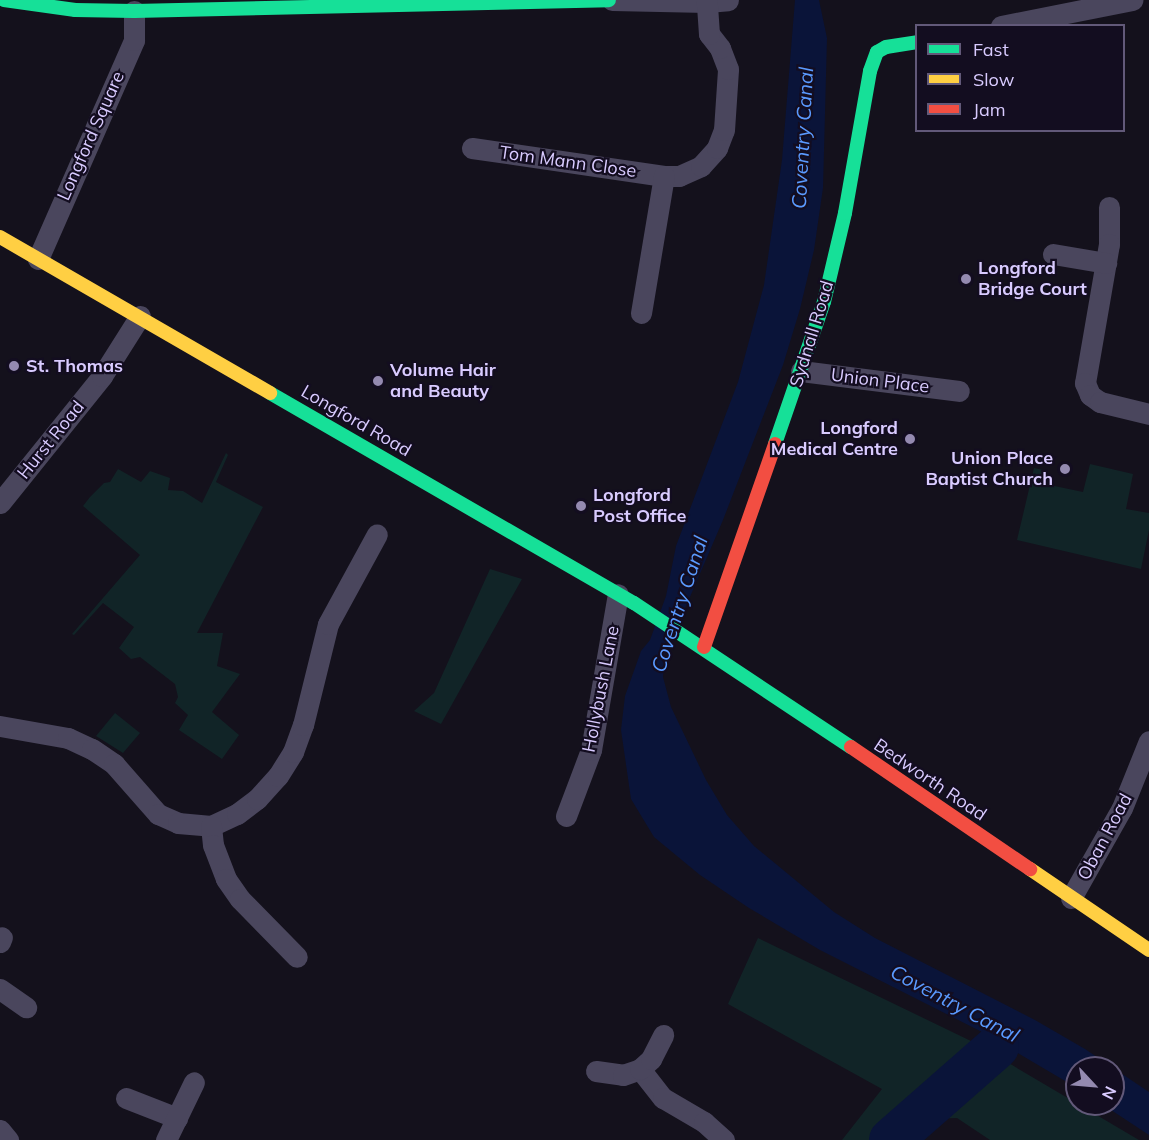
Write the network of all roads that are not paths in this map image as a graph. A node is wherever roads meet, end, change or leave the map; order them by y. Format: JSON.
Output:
{"nodes":[{"id":1,"x":4,"y":0,"type":"edge"},
{"id":2,"x":611,"y":0,"type":"edge"},
{"id":3,"x":1132,"y":0,"type":"edge"},
{"id":4,"x":718,"y":1,"type":"edge"},
{"id":5,"x":134,"y":11,"type":"junction"},
{"id":6,"x":1011,"y":24,"type":"edge"},
{"id":7,"x":915,"y":42,"type":"edge"},
{"id":8,"x":472,"y":148,"type":"dead end"},
{"id":9,"x":664,"y":176,"type":"junction"},
{"id":10,"x":1109,"y":207,"type":"dead end"},
{"id":11,"x":0,"y":237,"type":"edge"},
{"id":12,"x":1053,"y":254,"type":"dead end"},
{"id":13,"x":38,"y":259,"type":"junction"},
{"id":14,"x":1106,"y":264,"type":"junction"},
{"id":15,"x":641,"y":313,"type":"dead end"},
{"id":16,"x":140,"y":316,"type":"junction"},
{"id":17,"x":801,"y":371,"type":"junction"},
{"id":18,"x":959,"y":391,"type":"dead end"},
{"id":19,"x":1149,"y":414,"type":"edge"},
{"id":20,"x":0,"y":503,"type":"edge"},
{"id":21,"x":377,"y":534,"type":"dead end"},
{"id":22,"x":626,"y":598,"type":"junction"},
{"id":23,"x":692,"y":639,"type":"joint"},
{"id":24,"x":704,"y":647,"type":"junction"},
{"id":25,"x":0,"y":726,"type":"edge"},
{"id":26,"x":1149,"y":741,"type":"edge"},
{"id":27,"x":566,"y":816,"type":"dead end"},
{"id":28,"x":211,"y":826,"type":"junction"},
{"id":29,"x":1071,"y":898,"type":"junction"},
{"id":30,"x":1149,"y":950,"type":"edge"},
{"id":31,"x":297,"y":957,"type":"dead end"},
{"id":32,"x":0,"y":989,"type":"edge"},
{"id":33,"x":26,"y":1007,"type":"dead end"},
{"id":34,"x":663,"y":1035,"type":"dead end"},
{"id":35,"x":640,"y":1069,"type":"junction"},
{"id":36,"x":596,"y":1071,"type":"dead end"},
{"id":37,"x":194,"y":1082,"type":"dead end"},
{"id":38,"x":126,"y":1098,"type":"dead end"},
{"id":39,"x":177,"y":1118,"type":"junction"},
{"id":40,"x":0,"y":1130,"type":"edge"},
{"id":41,"x":8,"y":1140,"type":"edge"},
{"id":42,"x":166,"y":1140,"type":"edge"},
{"id":43,"x":724,"y":1140,"type":"edge"}],
"edges":[{"from":1,"to":5,"type":"main road"},
{"from":2,"to":4,"type":"street"},
{"from":2,"to":5,"type":"main road"},
{"from":3,"to":6,"type":"street"},
{"from":4,"to":9,"type":"street","name":"Tom Mann Close"},
{"from":5,"to":13,"type":"street","name":"Longford Square"},
{"from":7,"to":17,"type":"main road","name":"Sydnall Road"},
{"from":8,"to":9,"type":"street","name":"Tom Mann Close"},
{"from":9,"to":15,"type":"street"},
{"from":10,"to":14,"type":"street"},
{"from":11,"to":13,"type":"main road","name":"Longford Road"},
{"from":12,"to":14,"type":"street"},
{"from":13,"to":16,"type":"main road","name":"Longford Road"},
{"from":14,"to":19,"type":"street"},
{"from":16,"to":20,"type":"street","name":"Hurst Road"},
{"from":16,"to":22,"type":"main road","name":"Longford Road"},
{"from":17,"to":18,"type":"street","name":"Union Place"},
{"from":17,"to":24,"type":"main road","name":"Sydnall Road"},
{"from":21,"to":28,"type":"street"},
{"from":22,"to":23,"type":"main road","name":"Longford Road"},
{"from":22,"to":27,"type":"street","name":"Hollybush Lane"},
{"from":23,"to":24,"type":"main road","name":"Bedworth Road"},
{"from":24,"to":29,"type":"main road","name":"Bedworth Road"},
{"from":25,"to":28,"type":"street"},
{"from":26,"to":29,"type":"street","name":"Oban Road"},
{"from":28,"to":31,"type":"street"},
{"from":29,"to":30,"type":"main road","name":"Bedworth Road"},
{"from":32,"to":33,"type":"street"},
{"from":34,"to":35,"type":"street"},
{"from":35,"to":36,"type":"street"},
{"from":35,"to":43,"type":"street"},
{"from":37,"to":39,"type":"street"},
{"from":38,"to":39,"type":"street"},
{"from":39,"to":42,"type":"street"},
{"from":40,"to":41,"type":"street"}]}
